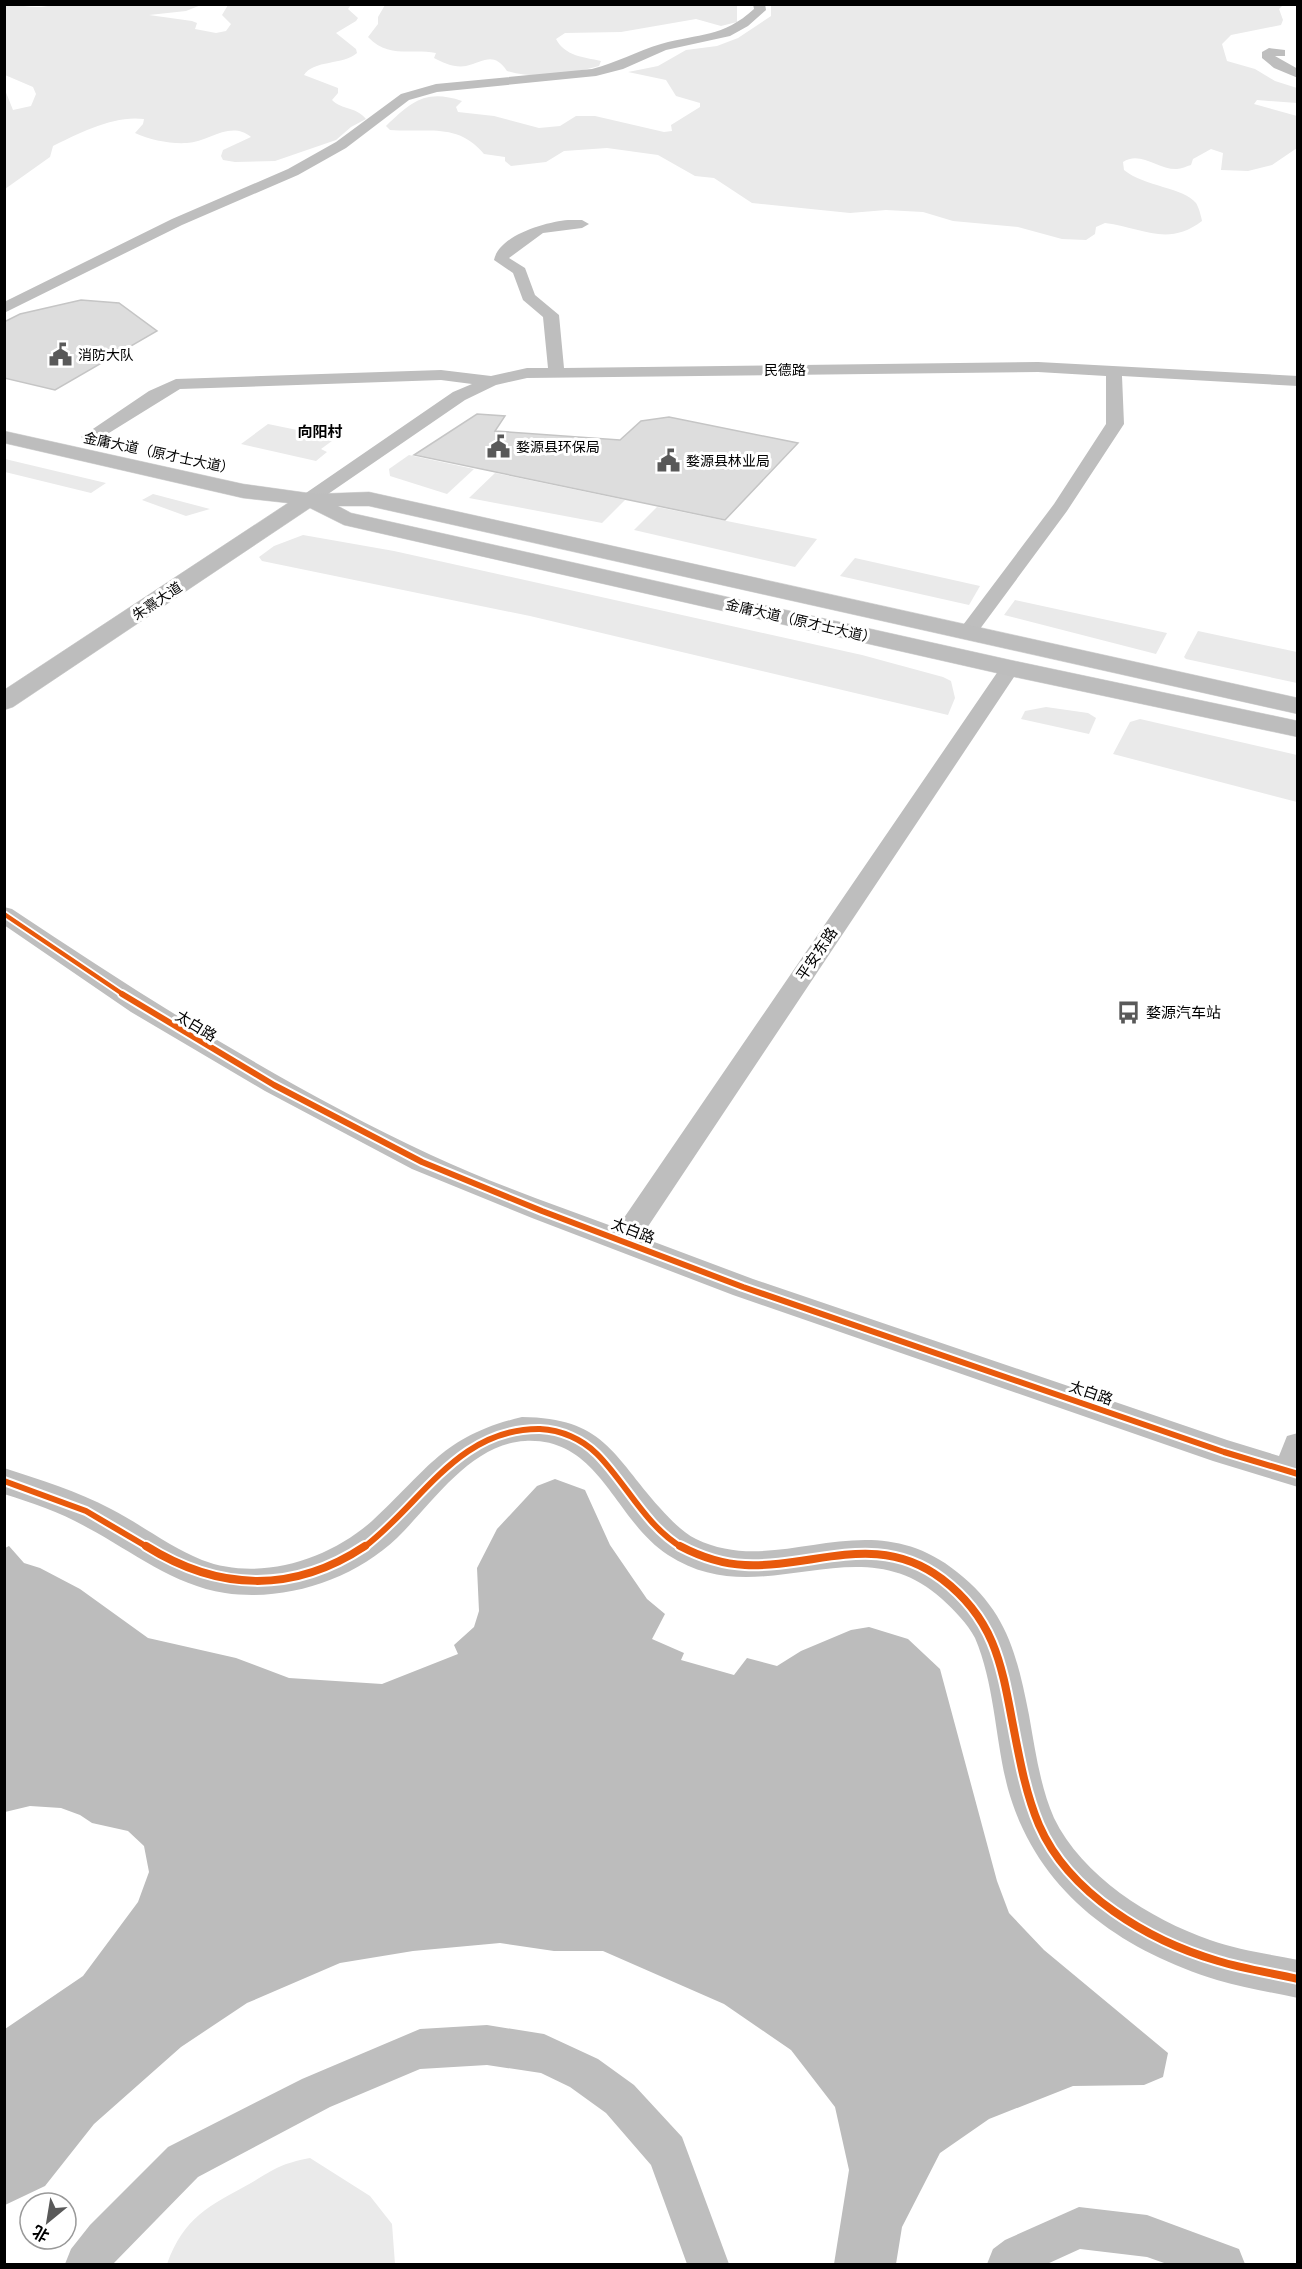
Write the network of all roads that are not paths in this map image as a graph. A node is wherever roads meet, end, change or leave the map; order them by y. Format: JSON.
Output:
{"nodes":[{"id":1,"x":759,"y":4,"type":"edge"},
{"id":2,"x":1281,"y":53,"type":"dead end"},
{"id":3,"x":1298,"y":74,"type":"edge"},
{"id":4,"x":582,"y":224,"type":"dead end"},
{"id":5,"x":4,"y":308,"type":"edge"},
{"id":6,"x":556,"y":371,"type":"junction"},
{"id":7,"x":1114,"y":371,"type":"junction"},
{"id":8,"x":491,"y":381,"type":"junction"},
{"id":9,"x":1298,"y":381,"type":"edge"},
{"id":10,"x":4,"y":419,"type":"edge"},
{"id":11,"x":4,"y":437,"type":"edge"},
{"id":12,"x":90,"y":438,"type":"junction"},
{"id":13,"x":309,"y":499,"type":"junction"},
{"id":14,"x":967,"y":633,"type":"junction"},
{"id":15,"x":1010,"y":668,"type":"junction"},
{"id":16,"x":4,"y":702,"type":"edge"},
{"id":17,"x":1298,"y":706,"type":"edge"},
{"id":18,"x":1298,"y":729,"type":"edge"},
{"id":19,"x":4,"y":914,"type":"edge"},
{"id":20,"x":624,"y":1240,"type":"junction"},
{"id":21,"x":1295,"y":1463,"type":"edge"},
{"id":22,"x":4,"y":1481,"type":"edge"},
{"id":23,"x":1298,"y":1979,"type":"edge"},
{"id":24,"x":86,"y":2265,"type":"edge"},
{"id":25,"x":708,"y":2265,"type":"edge"},
{"id":26,"x":1008,"y":2265,"type":"edge"},
{"id":27,"x":1224,"y":2265,"type":"edge"}],
"edges":[{"from":1,"to":5,"type":"street"},
{"from":2,"to":3,"type":"street"},
{"from":4,"to":6,"type":"street"},
{"from":6,"to":7,"type":"street","name":"民德路"},
{"from":6,"to":8,"type":"street","name":"民德路"},
{"from":7,"to":9,"type":"street","name":"民德路"},
{"from":7,"to":14,"type":"street"},
{"from":8,"to":12,"type":"street"},
{"from":8,"to":13,"type":"street","name":"民德路"},
{"from":10,"to":12,"type":"main road","name":"金庸大道（原才士大道）"},
{"from":11,"to":13,"type":"main road","name":"金庸大道（原才士大道）"},
{"from":12,"to":13,"type":"main road","name":"金庸大道（原才士大道）"},
{"from":13,"to":14,"type":"main road","name":"金庸大道（原才士大道）"},
{"from":13,"to":15,"type":"main road","name":"金庸大道（原才士大道）"},
{"from":13,"to":16,"type":"main road","name":"朱熹大道"},
{"from":14,"to":17,"type":"main road","name":"金庸大道（原才士大道）"},
{"from":15,"to":18,"type":"main road","name":"金庸大道（原才士大道）"},
{"from":15,"to":20,"type":"street","name":"平安东路"},
{"from":19,"to":20,"type":"street","name":"太白路"},
{"from":20,"to":21,"type":"street","name":"太白路"},
{"from":22,"to":23,"type":"street"},
{"from":24,"to":25,"type":"street"},
{"from":26,"to":27,"type":"street"}]}
